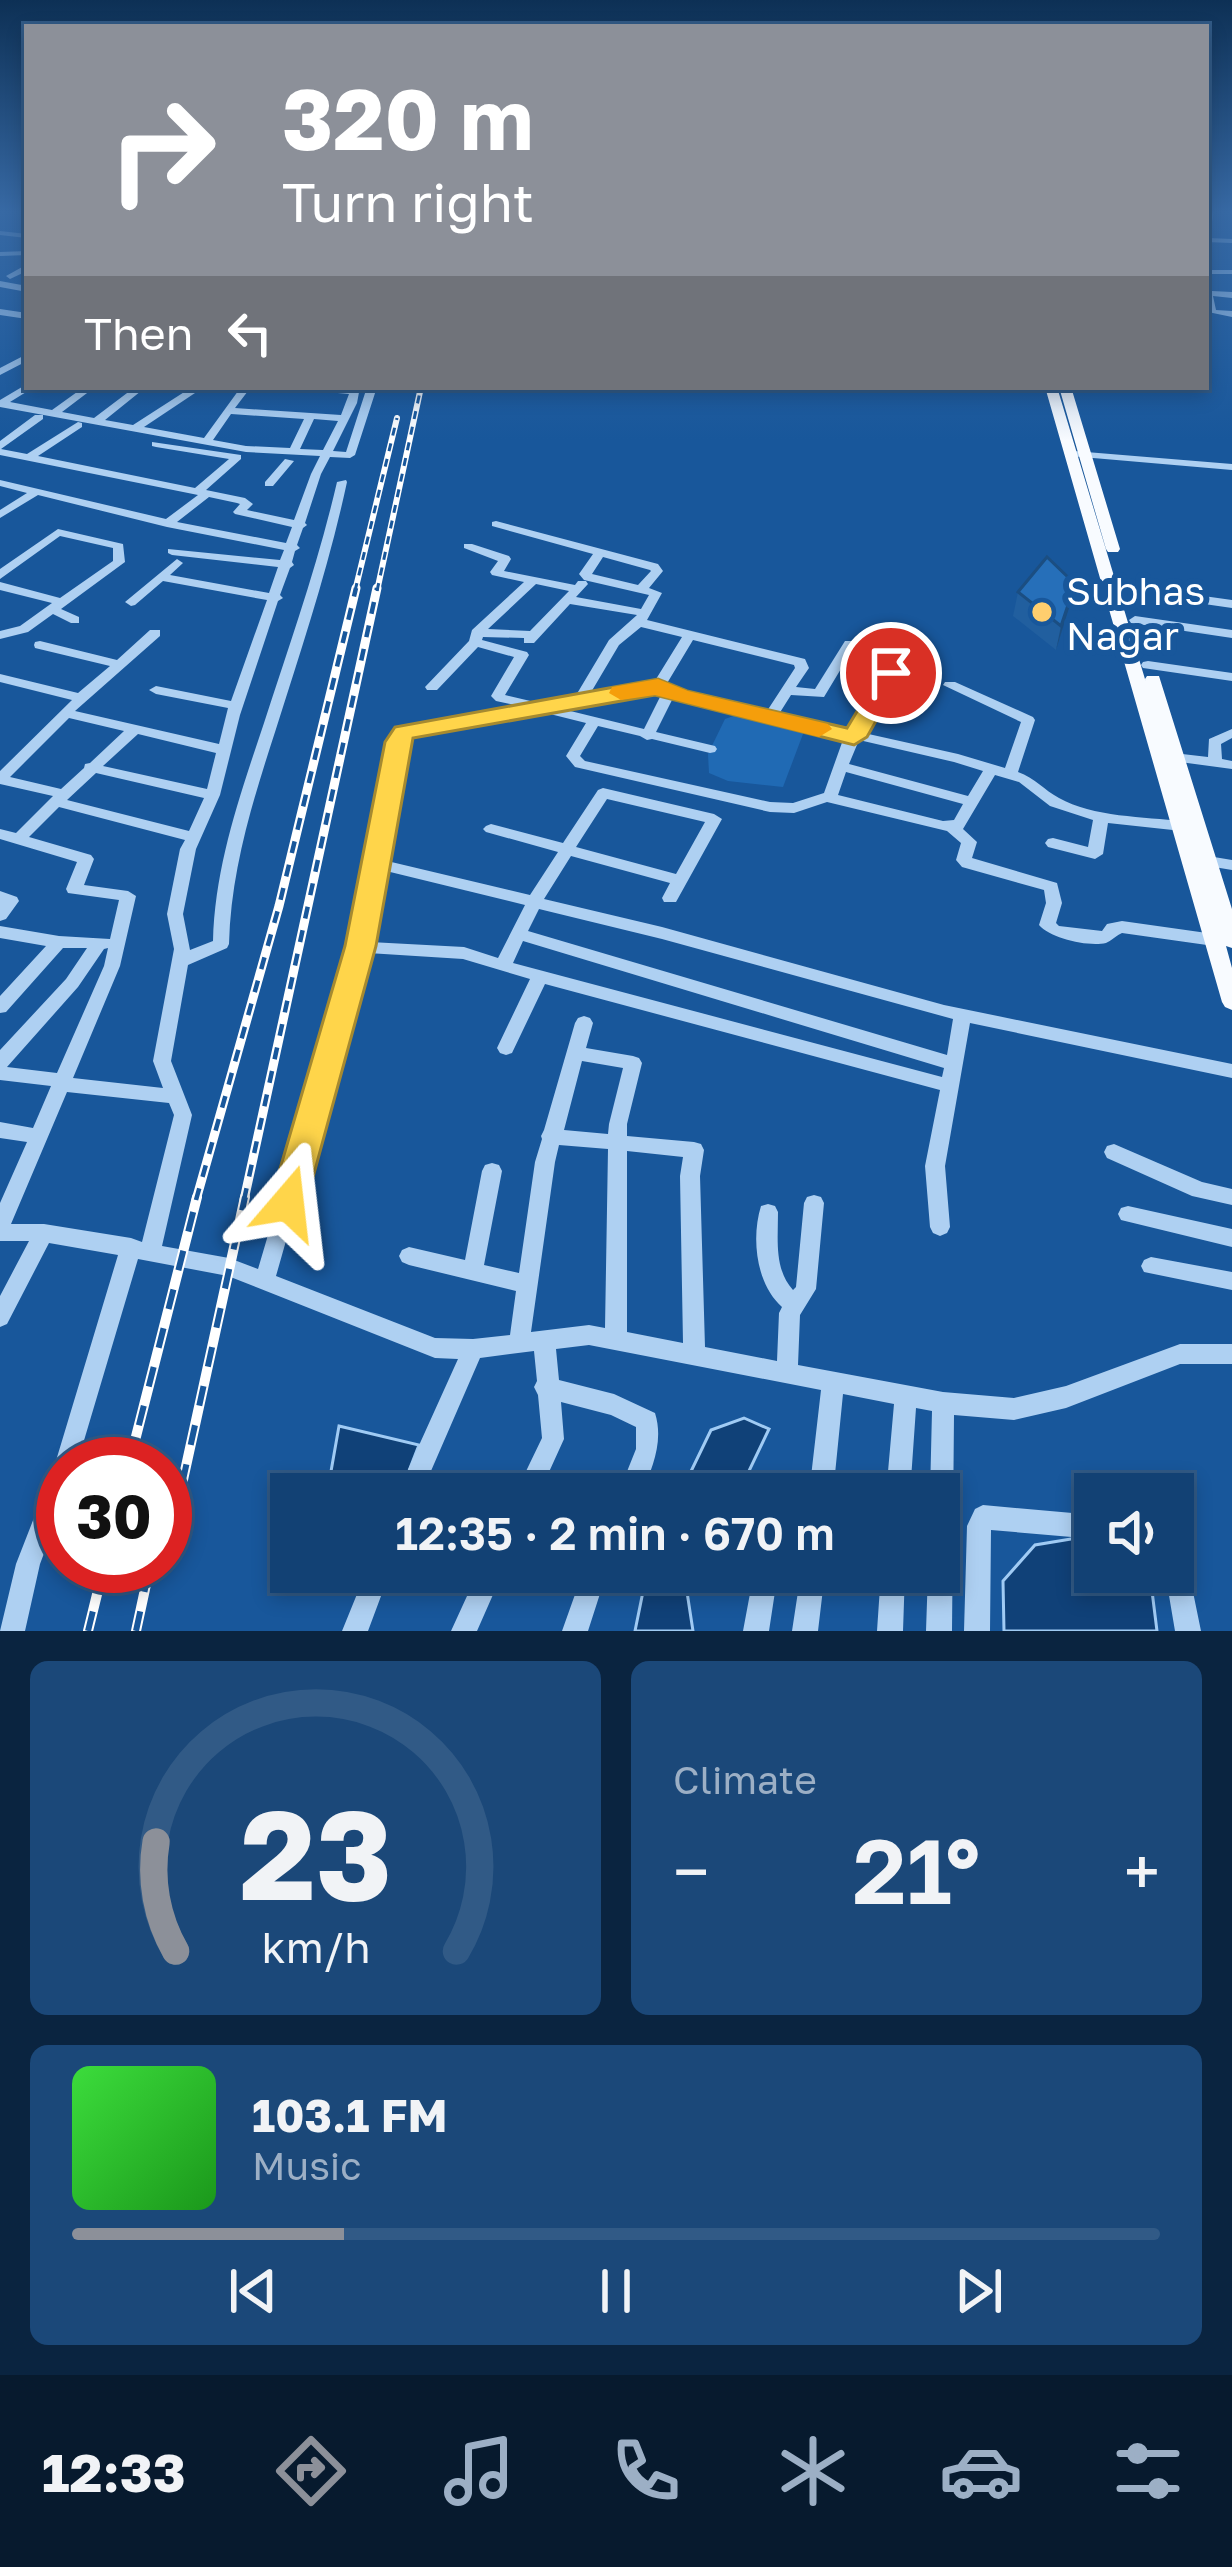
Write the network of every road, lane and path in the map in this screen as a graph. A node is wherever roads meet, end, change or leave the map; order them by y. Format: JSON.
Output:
{"nodes":[{"id":1,"x":1209,"y":289,"type":"edge"},
{"id":2,"x":1210,"y":293,"type":"junction"},
{"id":3,"x":1232,"y":295,"type":"edge"},
{"id":4,"x":1232,"y":314,"type":"edge"},
{"id":5,"x":86,"y":390,"type":"edge"},
{"id":6,"x":136,"y":390,"type":"edge"},
{"id":7,"x":194,"y":390,"type":"edge"},
{"id":8,"x":244,"y":390,"type":"edge"},
{"id":9,"x":354,"y":390,"type":"edge"},
{"id":10,"x":372,"y":390,"type":"edge"},
{"id":11,"x":1052,"y":390,"type":"edge"},
{"id":12,"x":1066,"y":390,"type":"edge"},
{"id":13,"x":1,"y":405,"type":"edge"},
{"id":14,"x":227,"y":411,"type":"junction"},
{"id":15,"x":54,"y":413,"type":"junction"},
{"id":16,"x":310,"y":416,"type":"junction"},
{"id":17,"x":39,"y":417,"type":"junction"},
{"id":18,"x":344,"y":418,"type":"junction"},
{"id":19,"x":95,"y":422,"type":"junction"},
{"id":20,"x":78,"y":425,"type":"junction"},
{"id":21,"x":132,"y":430,"type":"junction"},
{"id":22,"x":206,"y":442,"type":"junction"},
{"id":23,"x":0,"y":449,"type":"edge"},
{"id":24,"x":1077,"y":454,"type":"junction"},
{"id":25,"x":237,"y":457,"type":"junction"},
{"id":26,"x":291,"y":457,"type":"junction"},
{"id":27,"x":28,"y":458,"type":"junction"},
{"id":28,"x":322,"y":459,"type":"junction"},
{"id":29,"x":1232,"y":466,"type":"edge"},
{"id":30,"x":342,"y":482,"type":"dead end"},
{"id":31,"x":0,"y":483,"type":"edge"},
{"id":32,"x":269,"y":484,"type":"dead end"},
{"id":33,"x":35,"y":492,"type":"junction"},
{"id":34,"x":202,"y":492,"type":"junction"},
{"id":35,"x":0,"y":515,"type":"edge"},
{"id":36,"x":167,"y":524,"type":"junction"},
{"id":37,"x":301,"y":524,"type":"junction"},
{"id":38,"x":496,"y":524,"type":"dead end"},
{"id":39,"x":468,"y":545,"type":"dead end"},
{"id":40,"x":600,"y":553,"type":"junction"},
{"id":41,"x":291,"y":556,"type":"junction"},
{"id":42,"x":0,"y":575,"type":"edge"},
{"id":43,"x":161,"y":577,"type":"junction"},
{"id":44,"x":532,"y":581,"type":"junction"},
{"id":45,"x":0,"y":586,"type":"edge"},
{"id":46,"x":579,"y":589,"type":"junction"},
{"id":47,"x":641,"y":589,"type":"junction"},
{"id":48,"x":1125,"y":589,"type":"junction"},
{"id":49,"x":277,"y":598,"type":"junction"},
{"id":50,"x":131,"y":602,"type":"dead end"},
{"id":51,"x":1232,"y":604,"type":"edge"},
{"id":52,"x":57,"y":606,"type":"junction"},
{"id":53,"x":642,"y":617,"type":"junction"},
{"id":54,"x":75,"y":620,"type":"dead end"},
{"id":55,"x":1135,"y":620,"type":"junction"},
{"id":56,"x":155,"y":633,"type":"dead end"},
{"id":57,"x":1232,"y":634,"type":"edge"},
{"id":58,"x":0,"y":635,"type":"edge"},
{"id":59,"x":689,"y":635,"type":"junction"},
{"id":60,"x":476,"y":637,"type":"junction"},
{"id":61,"x":850,"y":644,"type":"dead end"},
{"id":62,"x":40,"y":645,"type":"dead end"},
{"id":63,"x":119,"y":664,"type":"junction"},
{"id":64,"x":1148,"y":665,"type":"junction"},
{"id":65,"x":891,"y":673,"type":"dead end"},
{"id":66,"x":1232,"y":676,"type":"edge"},
{"id":67,"x":0,"y":678,"type":"edge"},
{"id":68,"x":950,"y":685,"type":"dead end"},
{"id":69,"x":432,"y":687,"type":"dead end"},
{"id":70,"x":664,"y":689,"type":"junction"},
{"id":71,"x":156,"y":690,"type":"dead end"},
{"id":72,"x":786,"y":690,"type":"junction"},
{"id":73,"x":81,"y":698,"type":"junction"},
{"id":74,"x":580,"y":700,"type":"junction"},
{"id":75,"x":237,"y":706,"type":"junction"},
{"id":76,"x":534,"y":708,"type":"junction"},
{"id":77,"x":65,"y":713,"type":"junction"},
{"id":78,"x":769,"y":718,"type":"junction"},
{"id":79,"x":592,"y":724,"type":"junction"},
{"id":80,"x":136,"y":728,"type":"junction"},
{"id":81,"x":1232,"y":734,"type":"edge"},
{"id":82,"x":647,"y":736,"type":"junction"},
{"id":83,"x":852,"y":737,"type":"junction"},
{"id":84,"x":710,"y":749,"type":"dead end"},
{"id":85,"x":224,"y":750,"type":"junction"},
{"id":86,"x":1169,"y":756,"type":"junction"},
{"id":87,"x":1215,"y":762,"type":"junction"},
{"id":88,"x":1232,"y":765,"type":"edge"},
{"id":89,"x":840,"y":766,"type":"junction"},
{"id":90,"x":90,"y":767,"type":"junction"},
{"id":91,"x":992,"y":769,"type":"junction"},
{"id":92,"x":1010,"y":775,"type":"junction"},
{"id":93,"x":0,"y":779,"type":"edge"},
{"id":94,"x":213,"y":795,"type":"junction"},
{"id":95,"x":830,"y":796,"type":"junction"},
{"id":96,"x":60,"y":798,"type":"junction"},
{"id":97,"x":972,"y":802,"type":"junction"},
{"id":98,"x":1101,"y":817,"type":"junction"},
{"id":99,"x":1182,"y":826,"type":"junction"},
{"id":100,"x":953,"y":828,"type":"junction"},
{"id":101,"x":491,"y":829,"type":"dead end"},
{"id":102,"x":10,"y":836,"type":"edge"},
{"id":103,"x":193,"y":837,"type":"junction"},
{"id":104,"x":1052,"y":844,"type":"dead end"},
{"id":105,"x":568,"y":851,"type":"junction"},
{"id":106,"x":1208,"y":861,"type":"junction"},
{"id":107,"x":375,"y":863,"type":"junction"},
{"id":108,"x":1232,"y":865,"type":"edge"},
{"id":109,"x":679,"y":880,"type":"junction"},
{"id":110,"x":0,"y":896,"type":"edge"},
{"id":111,"x":670,"y":898,"type":"dead end"},
{"id":112,"x":535,"y":900,"type":"junction"},
{"id":113,"x":2,"y":930,"type":"edge"},
{"id":114,"x":520,"y":934,"type":"junction"},
{"id":115,"x":1227,"y":940,"type":"edge"},
{"id":116,"x":58,"y":942,"type":"junction"},
{"id":117,"x":99,"y":943,"type":"junction"},
{"id":118,"x":120,"y":944,"type":"junction"},
{"id":119,"x":361,"y":946,"type":"junction"},
{"id":120,"x":181,"y":961,"type":"junction"},
{"id":121,"x":503,"y":966,"type":"junction"},
{"id":122,"x":540,"y":976,"type":"junction"},
{"id":123,"x":1232,"y":1002,"type":"edge"},
{"id":124,"x":0,"y":1006,"type":"edge"},
{"id":125,"x":963,"y":1015,"type":"junction"},
{"id":126,"x":584,"y":1023,"type":"dead end"},
{"id":127,"x":506,"y":1048,"type":"dead end"},
{"id":128,"x":574,"y":1053,"type":"junction"},
{"id":129,"x":0,"y":1061,"type":"edge"},
{"id":130,"x":954,"y":1064,"type":"junction"},
{"id":131,"x":1232,"y":1070,"type":"edge"},
{"id":132,"x":0,"y":1073,"type":"edge"},
{"id":133,"x":64,"y":1082,"type":"junction"},
{"id":134,"x":950,"y":1086,"type":"junction"},
{"id":135,"x":178,"y":1097,"type":"junction"},
{"id":136,"x":0,"y":1130,"type":"edge"},
{"id":137,"x":550,"y":1136,"type":"junction"},
{"id":138,"x":40,"y":1137,"type":"junction"},
{"id":139,"x":618,"y":1139,"type":"junction"},
{"id":140,"x":1114,"y":1152,"type":"dead end"},
{"id":141,"x":491,"y":1171,"type":"dead end"},
{"id":142,"x":1232,"y":1197,"type":"edge"},
{"id":143,"x":814,"y":1203,"type":"dead end"},
{"id":144,"x":768,"y":1212,"type":"dead end"},
{"id":145,"x":1128,"y":1214,"type":"dead end"},
{"id":146,"x":940,"y":1227,"type":"dead end"},
{"id":147,"x":0,"y":1229,"type":"edge"},
{"id":148,"x":44,"y":1233,"type":"junction"},
{"id":149,"x":1232,"y":1238,"type":"edge"},
{"id":150,"x":140,"y":1250,"type":"junction"},
{"id":151,"x":409,"y":1256,"type":"dead end"},
{"id":152,"x":1151,"y":1266,"type":"dead end"},
{"id":153,"x":473,"y":1271,"type":"junction"},
{"id":154,"x":265,"y":1280,"type":"junction"},
{"id":155,"x":1232,"y":1281,"type":"edge"},
{"id":156,"x":527,"y":1284,"type":"junction"},
{"id":157,"x":794,"y":1303,"type":"junction"},
{"id":158,"x":0,"y":1317,"type":"edge"},
{"id":159,"x":616,"y":1340,"type":"junction"},
{"id":160,"x":544,"y":1341,"type":"junction"},
{"id":161,"x":519,"y":1343,"type":"junction"},
{"id":162,"x":473,"y":1348,"type":"junction"},
{"id":163,"x":1232,"y":1354,"type":"edge"},
{"id":164,"x":694,"y":1355,"type":"junction"},
{"id":165,"x":787,"y":1373,"type":"junction"},
{"id":166,"x":833,"y":1382,"type":"junction"},
{"id":167,"x":545,"y":1387,"type":"junction"},
{"id":168,"x":906,"y":1397,"type":"junction"},
{"id":169,"x":944,"y":1403,"type":"junction"},
{"id":170,"x":75,"y":1437,"type":"edge"},
{"id":171,"x":418,"y":1473,"type":"edge"},
{"id":172,"x":537,"y":1473,"type":"edge"},
{"id":173,"x":638,"y":1473,"type":"edge"},
{"id":174,"x":823,"y":1473,"type":"edge"},
{"id":175,"x":900,"y":1473,"type":"edge"},
{"id":176,"x":1074,"y":1525,"type":"edge"},
{"id":177,"x":36,"y":1543,"type":"edge"},
{"id":178,"x":370,"y":1593,"type":"edge"},
{"id":179,"x":481,"y":1593,"type":"edge"},
{"id":180,"x":588,"y":1593,"type":"edge"},
{"id":181,"x":762,"y":1593,"type":"edge"},
{"id":182,"x":810,"y":1593,"type":"edge"},
{"id":183,"x":892,"y":1593,"type":"edge"},
{"id":184,"x":1181,"y":1593,"type":"edge"},
{"id":185,"x":12,"y":1631,"type":"edge"},
{"id":186,"x":355,"y":1631,"type":"edge"},
{"id":187,"x":464,"y":1631,"type":"edge"},
{"id":188,"x":575,"y":1631,"type":"edge"},
{"id":189,"x":755,"y":1631,"type":"edge"},
{"id":190,"x":805,"y":1631,"type":"edge"},
{"id":191,"x":890,"y":1631,"type":"edge"},
{"id":192,"x":939,"y":1631,"type":"edge"},
{"id":193,"x":976,"y":1631,"type":"edge"},
{"id":194,"x":1188,"y":1631,"type":"edge"}],
"edges":[{"from":1,"to":2,"type":"street"},
{"from":2,"to":3,"type":"street"},
{"from":2,"to":4,"type":"street"},
{"from":5,"to":15,"type":"street"},
{"from":6,"to":19,"type":"street"},
{"from":7,"to":21,"type":"street"},
{"from":8,"to":14,"type":"street"},
{"from":9,"to":18,"type":"street"},
{"from":10,"to":28,"type":"street"},
{"from":11,"to":24,"type":"main road"},
{"from":12,"to":24,"type":"main road"},
{"from":13,"to":15,"type":"street"},
{"from":13,"to":17,"type":"street"},
{"from":14,"to":16,"type":"street"},
{"from":14,"to":22,"type":"street"},
{"from":15,"to":19,"type":"street"},
{"from":16,"to":18,"type":"street"},
{"from":16,"to":26,"type":"street"},
{"from":17,"to":20,"type":"street"},
{"from":17,"to":23,"type":"street"},
{"from":18,"to":28,"type":"street"},
{"from":19,"to":21,"type":"street"},
{"from":20,"to":25,"type":"street"},
{"from":20,"to":27,"type":"street"},
{"from":21,"to":22,"type":"street"},
{"from":22,"to":26,"type":"street"},
{"from":23,"to":27,"type":"street"},
{"from":24,"to":29,"type":"street"},
{"from":24,"to":48,"type":"main road"},
{"from":24,"to":86,"type":"main road"},
{"from":25,"to":26,"type":"street"},
{"from":25,"to":34,"type":"street"},
{"from":26,"to":28,"type":"street"},
{"from":26,"to":32,"type":"street"},
{"from":27,"to":34,"type":"street"},
{"from":28,"to":37,"type":"street"},
{"from":30,"to":120,"type":"street"},
{"from":31,"to":33,"type":"street"},
{"from":33,"to":35,"type":"street"},
{"from":33,"to":36,"type":"street"},
{"from":34,"to":36,"type":"street"},
{"from":34,"to":37,"type":"street"},
{"from":36,"to":41,"type":"street"},
{"from":37,"to":41,"type":"street"},
{"from":38,"to":40,"type":"street"},
{"from":39,"to":44,"type":"street"},
{"from":40,"to":46,"type":"street"},
{"from":40,"to":47,"type":"street"},
{"from":41,"to":43,"type":"street"},
{"from":41,"to":49,"type":"street"},
{"from":42,"to":52,"type":"street"},
{"from":43,"to":49,"type":"street"},
{"from":43,"to":50,"type":"street"},
{"from":44,"to":46,"type":"street"},
{"from":44,"to":60,"type":"street"},
{"from":45,"to":52,"type":"street"},
{"from":46,"to":47,"type":"street"},
{"from":46,"to":53,"type":"street"},
{"from":46,"to":60,"type":"street"},
{"from":47,"to":53,"type":"street"},
{"from":48,"to":51,"type":"street"},
{"from":48,"to":55,"type":"main road"},
{"from":49,"to":75,"type":"street"},
{"from":52,"to":54,"type":"street"},
{"from":52,"to":58,"type":"street"},
{"from":53,"to":59,"type":"street"},
{"from":53,"to":74,"type":"street"},
{"from":55,"to":57,"type":"street"},
{"from":55,"to":64,"type":"main road"},
{"from":56,"to":63,"type":"street"},
{"from":59,"to":70,"type":"street"},
{"from":59,"to":72,"type":"street"},
{"from":60,"to":69,"type":"street"},
{"from":60,"to":76,"type":"street"},
{"from":61,"to":72,"type":"street"},
{"from":62,"to":63,"type":"street"},
{"from":63,"to":73,"type":"street"},
{"from":64,"to":66,"type":"street"},
{"from":64,"to":86,"type":"main road"},
{"from":65,"to":83,"type":"street"},
{"from":67,"to":73,"type":"street"},
{"from":68,"to":92,"type":"street"},
{"from":70,"to":74,"type":"street"},
{"from":70,"to":78,"type":"street"},
{"from":70,"to":82,"type":"street"},
{"from":71,"to":75,"type":"street"},
{"from":72,"to":78,"type":"street"},
{"from":73,"to":77,"type":"street"},
{"from":74,"to":76,"type":"street"},
{"from":75,"to":85,"type":"street"},
{"from":76,"to":79,"type":"street"},
{"from":76,"to":107,"type":"street"},
{"from":77,"to":80,"type":"street"},
{"from":77,"to":93,"type":"street"},
{"from":78,"to":83,"type":"street"},
{"from":79,"to":82,"type":"street"},
{"from":79,"to":95,"type":"street"},
{"from":80,"to":85,"type":"street"},
{"from":80,"to":90,"type":"street"},
{"from":81,"to":87,"type":"street"},
{"from":82,"to":84,"type":"street"},
{"from":83,"to":89,"type":"street"},
{"from":83,"to":91,"type":"street"},
{"from":85,"to":94,"type":"street"},
{"from":86,"to":87,"type":"street"},
{"from":86,"to":99,"type":"main road"},
{"from":86,"to":106,"type":"main road"},
{"from":87,"to":88,"type":"street"},
{"from":89,"to":95,"type":"street"},
{"from":89,"to":97,"type":"street"},
{"from":90,"to":94,"type":"street"},
{"from":90,"to":96,"type":"street"},
{"from":91,"to":92,"type":"street"},
{"from":91,"to":97,"type":"street"},
{"from":92,"to":98,"type":"street"},
{"from":93,"to":96,"type":"street"},
{"from":94,"to":103,"type":"street"},
{"from":95,"to":100,"type":"street"},
{"from":96,"to":102,"type":"street"},
{"from":96,"to":103,"type":"street"},
{"from":97,"to":100,"type":"street"},
{"from":98,"to":99,"type":"street"},
{"from":98,"to":104,"type":"street"},
{"from":99,"to":115,"type":"main road"},
{"from":100,"to":115,"type":"street"},
{"from":101,"to":105,"type":"street"},
{"from":102,"to":118,"type":"street"},
{"from":103,"to":120,"type":"street"},
{"from":105,"to":109,"type":"street"},
{"from":105,"to":109,"type":"street"},
{"from":105,"to":112,"type":"street"},
{"from":106,"to":108,"type":"street"},
{"from":106,"to":115,"type":"main road"},
{"from":107,"to":112,"type":"street"},
{"from":107,"to":119,"type":"street"},
{"from":109,"to":111,"type":"street"},
{"from":110,"to":113,"type":"street"},
{"from":112,"to":114,"type":"street"},
{"from":112,"to":125,"type":"street"},
{"from":113,"to":116,"type":"street"},
{"from":114,"to":121,"type":"street"},
{"from":114,"to":130,"type":"street"},
{"from":115,"to":123,"type":"main road"},
{"from":116,"to":117,"type":"street"},
{"from":116,"to":124,"type":"street"},
{"from":117,"to":118,"type":"street"},
{"from":117,"to":129,"type":"street"},
{"from":118,"to":133,"type":"street"},
{"from":119,"to":121,"type":"street"},
{"from":119,"to":154,"type":"street"},
{"from":120,"to":135,"type":"street"},
{"from":121,"to":122,"type":"street"},
{"from":122,"to":127,"type":"street"},
{"from":122,"to":134,"type":"street"},
{"from":125,"to":130,"type":"street"},
{"from":125,"to":131,"type":"street"},
{"from":126,"to":128,"type":"street"},
{"from":128,"to":137,"type":"street"},
{"from":128,"to":139,"type":"street"},
{"from":130,"to":134,"type":"street"},
{"from":132,"to":133,"type":"street"},
{"from":133,"to":135,"type":"street"},
{"from":133,"to":138,"type":"street"},
{"from":134,"to":146,"type":"street"},
{"from":135,"to":150,"type":"street"},
{"from":136,"to":138,"type":"street"},
{"from":137,"to":139,"type":"street"},
{"from":137,"to":156,"type":"street"},
{"from":138,"to":147,"type":"street"},
{"from":139,"to":159,"type":"street"},
{"from":139,"to":164,"type":"street"},
{"from":140,"to":142,"type":"street"},
{"from":141,"to":153,"type":"street"},
{"from":143,"to":157,"type":"street"},
{"from":144,"to":157,"type":"street"},
{"from":145,"to":149,"type":"street"},
{"from":147,"to":148,"type":"street"},
{"from":148,"to":150,"type":"street"},
{"from":148,"to":158,"type":"street"},
{"from":150,"to":154,"type":"street"},
{"from":150,"to":170,"type":"street"},
{"from":151,"to":153,"type":"street"},
{"from":152,"to":155,"type":"street"},
{"from":153,"to":156,"type":"street"},
{"from":154,"to":162,"type":"street"},
{"from":156,"to":161,"type":"street"},
{"from":157,"to":165,"type":"street"},
{"from":159,"to":160,"type":"street"},
{"from":159,"to":164,"type":"street"},
{"from":160,"to":161,"type":"street"},
{"from":160,"to":167,"type":"street"},
{"from":161,"to":162,"type":"street"},
{"from":162,"to":171,"type":"street"},
{"from":163,"to":169,"type":"street"},
{"from":164,"to":165,"type":"street"},
{"from":165,"to":166,"type":"street"},
{"from":166,"to":168,"type":"street"},
{"from":166,"to":174,"type":"street"},
{"from":167,"to":172,"type":"street"},
{"from":167,"to":173,"type":"street"},
{"from":168,"to":169,"type":"street"},
{"from":168,"to":175,"type":"street"},
{"from":169,"to":192,"type":"street"},
{"from":176,"to":193,"type":"street"},
{"from":177,"to":185,"type":"street"},
{"from":178,"to":186,"type":"street"},
{"from":179,"to":187,"type":"street"},
{"from":180,"to":188,"type":"street"},
{"from":181,"to":189,"type":"street"},
{"from":182,"to":190,"type":"street"},
{"from":183,"to":191,"type":"street"},
{"from":184,"to":194,"type":"street"}]}
